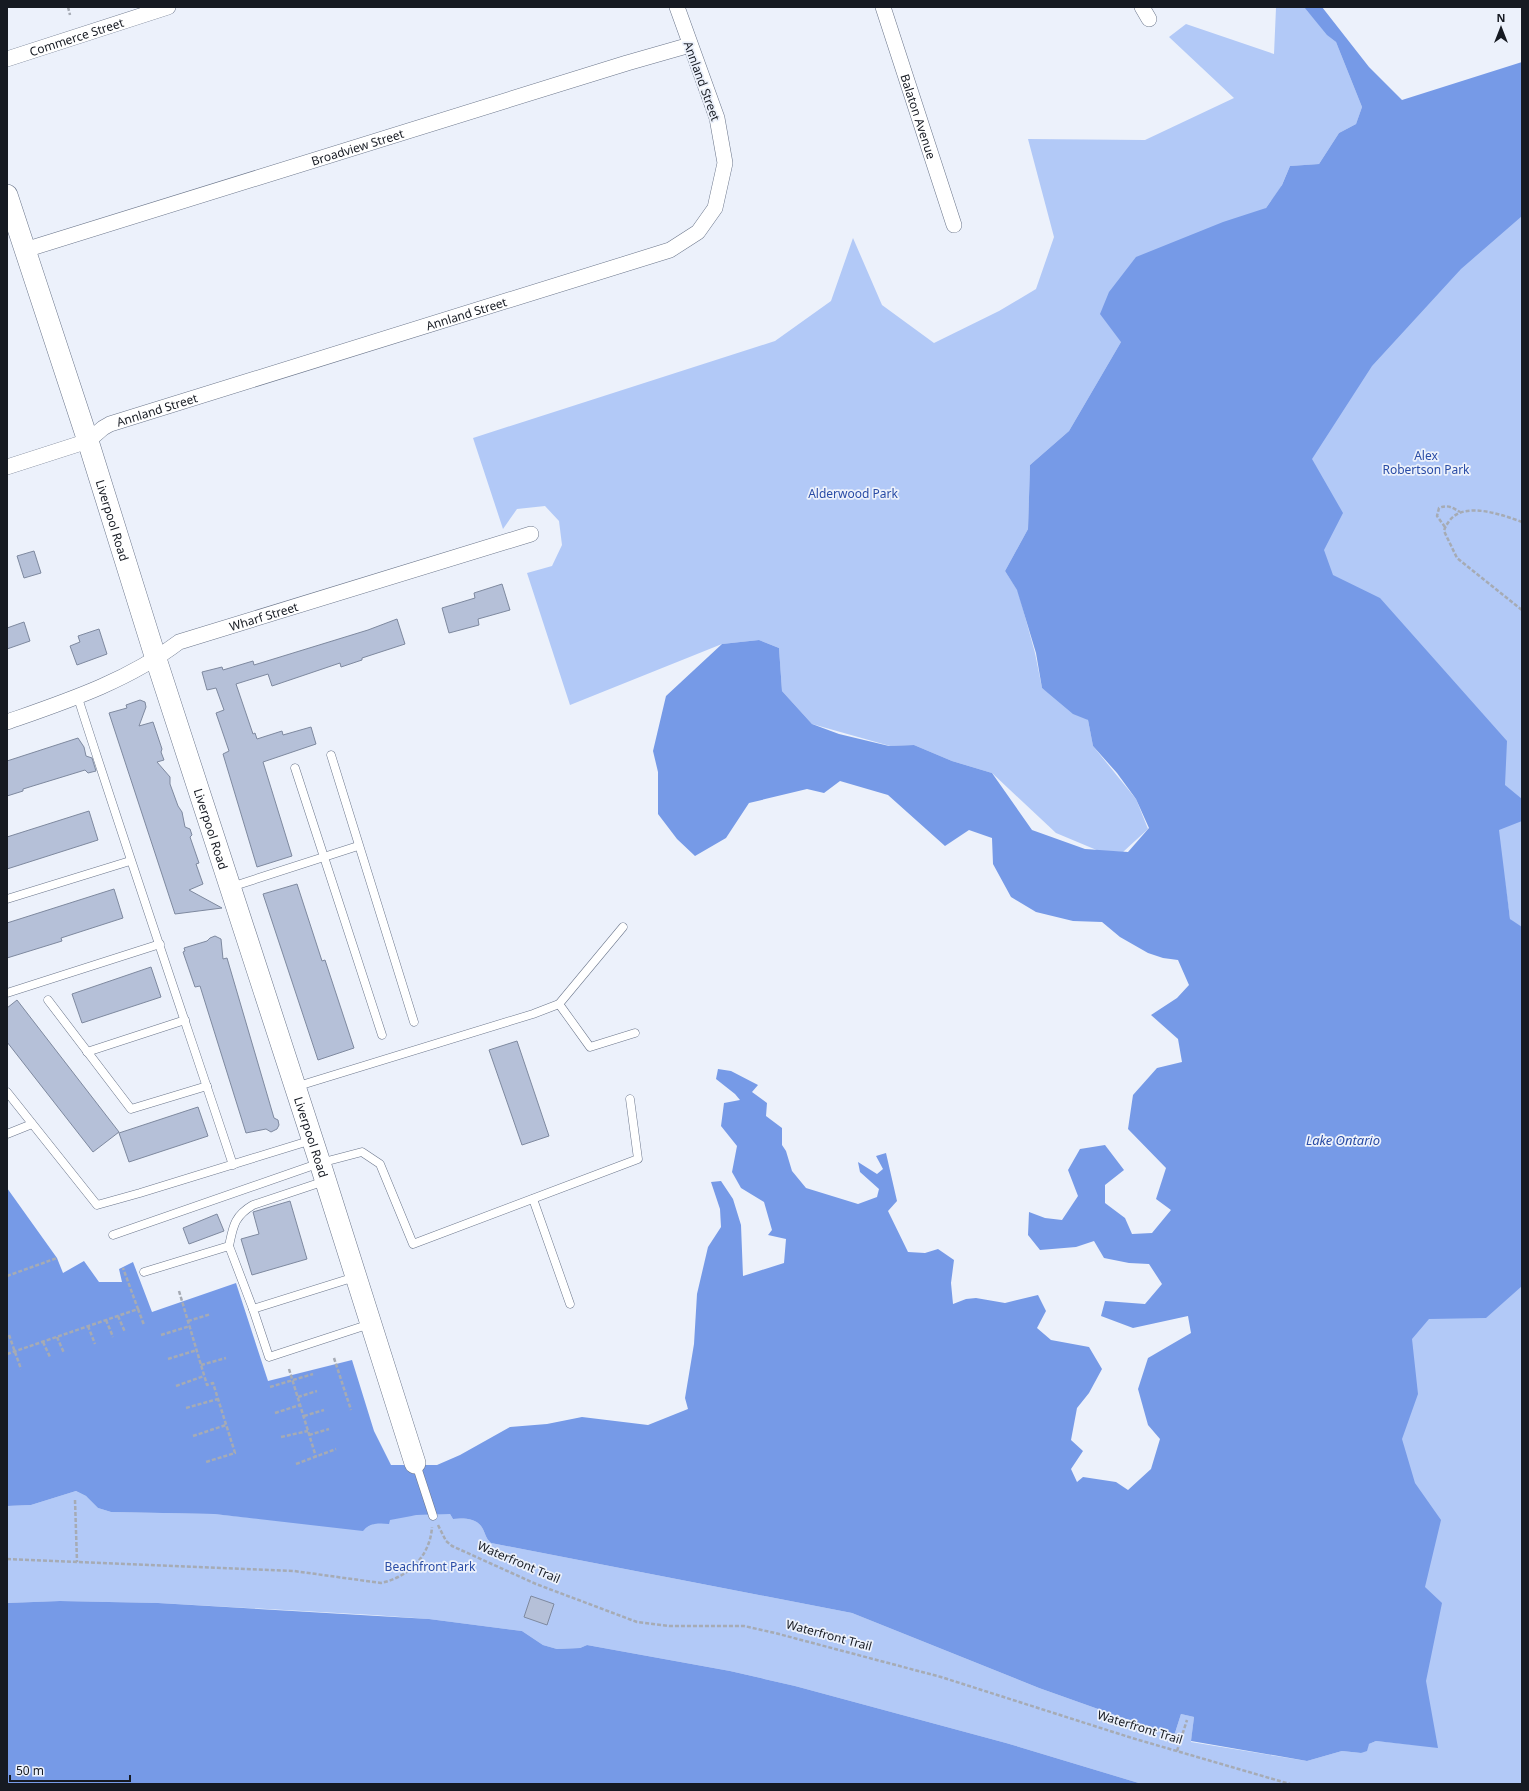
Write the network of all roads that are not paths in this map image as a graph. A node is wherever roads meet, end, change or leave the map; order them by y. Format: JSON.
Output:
{"nodes":[{"id":1,"x":168,"y":7,"type":"edge"},
{"id":2,"x":677,"y":7,"type":"edge"},
{"id":3,"x":884,"y":7,"type":"edge"},
{"id":4,"x":690,"y":45,"type":"junction"},
{"id":5,"x":7,"y":58,"type":"edge"},
{"id":6,"x":7,"y":195,"type":"edge"},
{"id":7,"x":954,"y":225,"type":"dead end"},
{"id":8,"x":25,"y":250,"type":"junction"},
{"id":9,"x":88,"y":441,"type":"junction"},
{"id":10,"x":7,"y":467,"type":"edge"},
{"id":11,"x":531,"y":534,"type":"dead end"},
{"id":12,"x":156,"y":659,"type":"junction"},
{"id":13,"x":78,"y":698,"type":"junction"},
{"id":14,"x":7,"y":722,"type":"edge"},
{"id":15,"x":331,"y":756,"type":"dead end"},
{"id":16,"x":295,"y":768,"type":"dead end"},
{"id":17,"x":358,"y":846,"type":"junction"},
{"id":18,"x":323,"y":856,"type":"junction"},
{"id":19,"x":130,"y":861,"type":"junction"},
{"id":20,"x":231,"y":887,"type":"junction"},
{"id":21,"x":7,"y":900,"type":"edge"},
{"id":22,"x":623,"y":927,"type":"dead end"},
{"id":23,"x":160,"y":944,"type":"junction"},
{"id":24,"x":7,"y":993,"type":"edge"},
{"id":25,"x":48,"y":1000,"type":"dead end"},
{"id":26,"x":559,"y":1004,"type":"junction"},
{"id":27,"x":185,"y":1020,"type":"junction"},
{"id":28,"x":414,"y":1022,"type":"dead end"},
{"id":29,"x":634,"y":1033,"type":"dead end"},
{"id":30,"x":382,"y":1035,"type":"dead end"},
{"id":31,"x":87,"y":1052,"type":"junction"},
{"id":32,"x":207,"y":1086,"type":"junction"},
{"id":33,"x":295,"y":1087,"type":"junction"},
{"id":34,"x":7,"y":1092,"type":"edge"},
{"id":35,"x":630,"y":1099,"type":"dead end"},
{"id":36,"x":32,"y":1124,"type":"junction"},
{"id":37,"x":7,"y":1134,"type":"edge"},
{"id":38,"x":312,"y":1140,"type":"junction"},
{"id":39,"x":233,"y":1164,"type":"junction"},
{"id":40,"x":323,"y":1172,"type":"junction"},
{"id":41,"x":533,"y":1199,"type":"junction"},
{"id":42,"x":113,"y":1235,"type":"dead end"},
{"id":43,"x":228,"y":1246,"type":"junction"},
{"id":44,"x":144,"y":1272,"type":"dead end"},
{"id":45,"x":356,"y":1276,"type":"junction"},
{"id":46,"x":570,"y":1304,"type":"dead end"},
{"id":47,"x":253,"y":1309,"type":"junction"},
{"id":48,"x":371,"y":1324,"type":"junction"},
{"id":49,"x":416,"y":1463,"type":"joint"},
{"id":50,"x":433,"y":1516,"type":"road end"}],
"edges":[{"from":1,"to":5,"type":"street","name":"Commerce Street"},
{"from":2,"to":4,"type":"street","name":"Annland Street"},
{"from":3,"to":7,"type":"street","name":"Balaton Avenue"},
{"from":4,"to":8,"type":"street","name":"Broadview Street"},
{"from":4,"to":9,"type":"street","name":"Annland Street"},
{"from":6,"to":8,"type":"street","name":"Liverpool Road"},
{"from":8,"to":9,"type":"street","name":"Liverpool Road"},
{"from":9,"to":10,"type":"street","name":"Annland Street"},
{"from":9,"to":12,"type":"street","name":"Liverpool Road"},
{"from":11,"to":12,"type":"street","name":"Wharf Street"},
{"from":12,"to":13,"type":"street","name":"Wharf Street"},
{"from":12,"to":20,"type":"street","name":"Liverpool Road"},
{"from":13,"to":14,"type":"street","name":"Wharf Street"},
{"from":13,"to":19,"type":"lane"},
{"from":15,"to":17,"type":"lane"},
{"from":16,"to":18,"type":"lane"},
{"from":17,"to":18,"type":"lane"},
{"from":17,"to":28,"type":"lane"},
{"from":18,"to":20,"type":"lane"},
{"from":18,"to":30,"type":"lane"},
{"from":19,"to":21,"type":"lane"},
{"from":19,"to":23,"type":"lane"},
{"from":20,"to":33,"type":"street","name":"Liverpool Road"},
{"from":22,"to":26,"type":"lane"},
{"from":23,"to":24,"type":"lane"},
{"from":23,"to":27,"type":"lane"},
{"from":25,"to":31,"type":"lane"},
{"from":26,"to":29,"type":"lane"},
{"from":26,"to":33,"type":"lane"},
{"from":27,"to":31,"type":"lane"},
{"from":27,"to":32,"type":"lane"},
{"from":31,"to":32,"type":"lane"},
{"from":32,"to":39,"type":"lane"},
{"from":33,"to":38,"type":"street","name":"Liverpool Road"},
{"from":34,"to":36,"type":"lane"},
{"from":35,"to":41,"type":"lane"},
{"from":36,"to":37,"type":"lane"},
{"from":36,"to":39,"type":"lane"},
{"from":38,"to":39,"type":"lane"},
{"from":38,"to":40,"type":"street","name":"Liverpool Road"},
{"from":40,"to":41,"type":"lane"},
{"from":40,"to":42,"type":"lane"},
{"from":40,"to":43,"type":"lane"},
{"from":40,"to":45,"type":"street","name":"Liverpool Road"},
{"from":41,"to":46,"type":"lane"},
{"from":43,"to":44,"type":"lane"},
{"from":43,"to":47,"type":"lane"},
{"from":45,"to":47,"type":"lane"},
{"from":45,"to":48,"type":"street","name":"Liverpool Road"},
{"from":47,"to":48,"type":"lane"},
{"from":48,"to":49,"type":"street","name":"Liverpool Road"},
{"from":49,"to":50,"type":"lane"}]}
